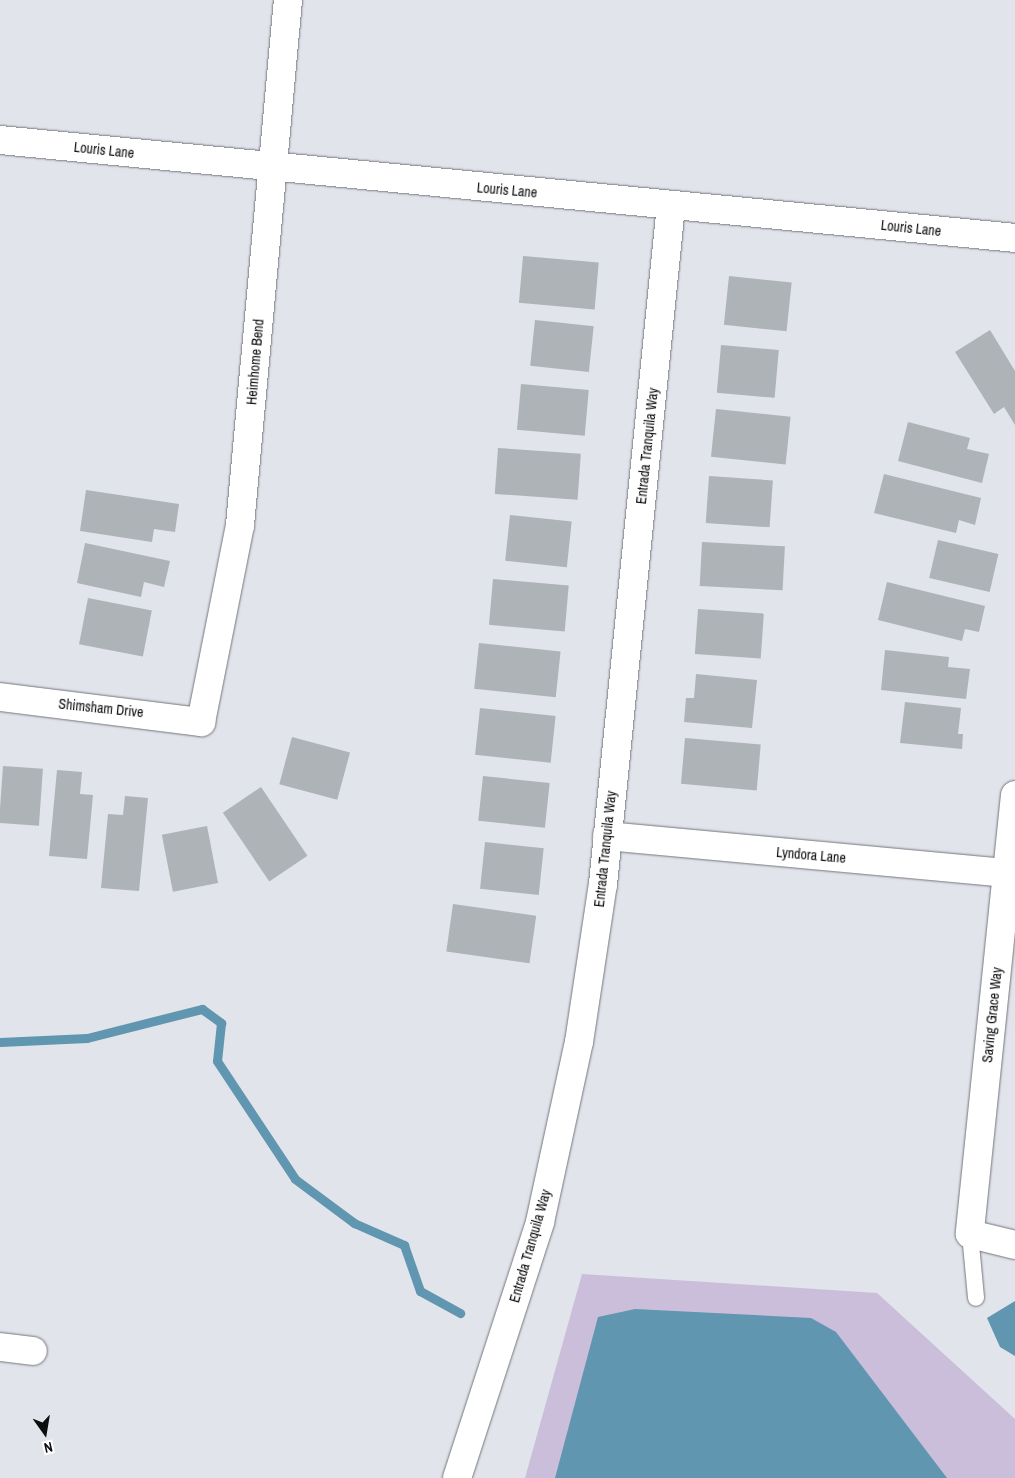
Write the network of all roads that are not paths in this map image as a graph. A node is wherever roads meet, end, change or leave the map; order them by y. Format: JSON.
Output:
{"nodes":[{"id":1,"x":288,"y":0,"type":"edge"},
{"id":2,"x":0,"y":140,"type":"edge"},
{"id":3,"x":272,"y":168,"type":"junction"},
{"id":4,"x":671,"y":205,"type":"junction"},
{"id":5,"x":1015,"y":238,"type":"edge"},
{"id":6,"x":0,"y":697,"type":"edge"},
{"id":7,"x":201,"y":722,"type":"joint"},
{"id":8,"x":1015,"y":796,"type":"edge"},
{"id":9,"x":607,"y":836,"type":"junction"},
{"id":10,"x":1010,"y":874,"type":"edge"},
{"id":11,"x":970,"y":1234,"type":"junction"},
{"id":12,"x":1015,"y":1245,"type":"edge"},
{"id":13,"x":976,"y":1298,"type":"dead end"},
{"id":14,"x":0,"y":1348,"type":"edge"},
{"id":15,"x":33,"y":1350,"type":"dead end"},
{"id":16,"x":457,"y":1478,"type":"edge"}],
"edges":[{"from":1,"to":3,"type":"street","name":"Heimhome Bend"},
{"from":2,"to":3,"type":"street","name":"Louris Lane"},
{"from":3,"to":4,"type":"street","name":"Louris Lane"},
{"from":3,"to":7,"type":"street","name":"Heimhome Bend"},
{"from":4,"to":5,"type":"street","name":"Louris Lane"},
{"from":4,"to":9,"type":"street","name":"Entrada Tranquila Way"},
{"from":6,"to":7,"type":"street","name":"Shimsham Drive"},
{"from":8,"to":10,"type":"street","name":"Saving Grace Way"},
{"from":9,"to":10,"type":"street","name":"Lyndora Lane"},
{"from":9,"to":16,"type":"street","name":"Entrada Tranquila Way"},
{"from":10,"to":11,"type":"street","name":"Saving Grace Way"},
{"from":11,"to":12,"type":"street"},
{"from":11,"to":13,"type":"lane"},
{"from":14,"to":15,"type":"street"}]}
